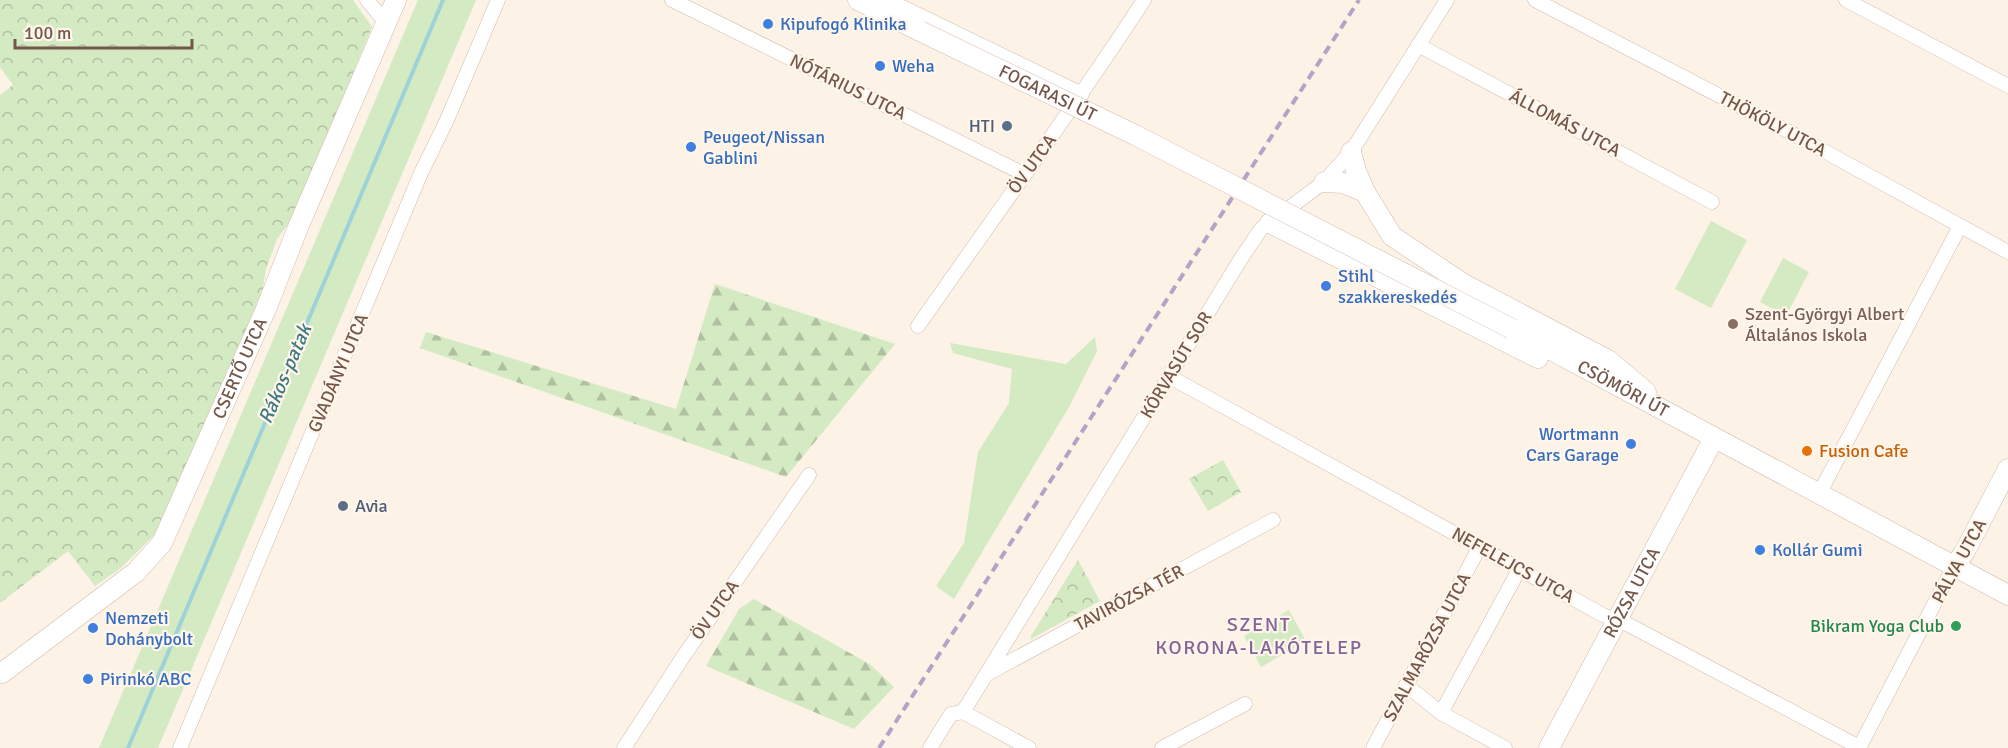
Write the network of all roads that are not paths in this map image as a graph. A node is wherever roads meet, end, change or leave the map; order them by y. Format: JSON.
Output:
{"nodes":[{"id":1,"x":367,"y":0,"type":"edge"},
{"id":2,"x":396,"y":0,"type":"edge"},
{"id":3,"x":498,"y":0,"type":"edge"},
{"id":4,"x":672,"y":0,"type":"edge"},
{"id":5,"x":858,"y":0,"type":"edge"},
{"id":6,"x":888,"y":0,"type":"edge"},
{"id":7,"x":1144,"y":0,"type":"edge"},
{"id":8,"x":1447,"y":0,"type":"edge"},
{"id":9,"x":1535,"y":0,"type":"edge"},
{"id":10,"x":1846,"y":0,"type":"edge"},
{"id":11,"x":387,"y":24,"type":"junction"},
{"id":12,"x":1418,"y":45,"type":"junction"},
{"id":13,"x":2008,"y":86,"type":"edge"},
{"id":14,"x":1082,"y":94,"type":"junction"},
{"id":15,"x":1351,"y":152,"type":"junction"},
{"id":16,"x":1024,"y":174,"type":"junction"},
{"id":17,"x":1324,"y":182,"type":"junction"},
{"id":18,"x":1237,"y":187,"type":"joint"},
{"id":19,"x":1365,"y":192,"type":"junction"},
{"id":20,"x":1712,"y":202,"type":"dead end"},
{"id":21,"x":1270,"y":223,"type":"junction"},
{"id":22,"x":1960,"y":226,"type":"junction"},
{"id":23,"x":2008,"y":252,"type":"edge"},
{"id":24,"x":918,"y":326,"type":"dead end"},
{"id":25,"x":1170,"y":377,"type":"junction"},
{"id":26,"x":1676,"y":418,"type":"junction"},
{"id":27,"x":1714,"y":438,"type":"junction"},
{"id":28,"x":2008,"y":469,"type":"edge"},
{"id":29,"x":809,"y":475,"type":"dead end"},
{"id":30,"x":1819,"y":494,"type":"junction"},
{"id":31,"x":1273,"y":520,"type":"dead end"},
{"id":32,"x":1480,"y":546,"type":"junction"},
{"id":33,"x":1954,"y":566,"type":"junction"},
{"id":34,"x":1520,"y":568,"type":"junction"},
{"id":35,"x":2008,"y":595,"type":"edge"},
{"id":36,"x":1617,"y":620,"type":"junction"},
{"id":37,"x":1,"y":674,"type":"edge"},
{"id":38,"x":985,"y":675,"type":"junction"},
{"id":39,"x":1406,"y":686,"type":"junction"},
{"id":40,"x":1245,"y":704,"type":"dead end"},
{"id":41,"x":963,"y":712,"type":"junction"},
{"id":42,"x":1441,"y":713,"type":"junction"},
{"id":43,"x":180,"y":748,"type":"edge"},
{"id":44,"x":624,"y":748,"type":"edge"},
{"id":45,"x":930,"y":748,"type":"edge"},
{"id":46,"x":1029,"y":748,"type":"edge"},
{"id":47,"x":1162,"y":748,"type":"edge"},
{"id":48,"x":1373,"y":748,"type":"edge"},
{"id":49,"x":1505,"y":748,"type":"edge"},
{"id":50,"x":1549,"y":748,"type":"edge"},
{"id":51,"x":1859,"y":748,"type":"edge"}],
"edges":[{"from":1,"to":11,"type":"street"},
{"from":2,"to":11,"type":"main road","name":"CSERTŐ UTCA"},
{"from":3,"to":43,"type":"street","name":"GVADÁNYI UTCA"},
{"from":4,"to":16,"type":"street","name":"NÓTÁRIUS UTCA"},
{"from":5,"to":18,"type":"main road","name":"FOGARASI ÚT","bridge":true},
{"from":6,"to":14,"type":"street","name":"FOGARASI ÚT"},
{"from":7,"to":14,"type":"street","name":"ÖV UTCA"},
{"from":8,"to":12,"type":"street","name":"KÖRVASÚT SOR"},
{"from":9,"to":22,"type":"street","name":"THÖKÖLY UTCA"},
{"from":10,"to":13,"type":"street"},
{"from":11,"to":37,"type":"main road","name":"CSERTŐ UTCA"},
{"from":12,"to":15,"type":"street","name":"KÖRVASÚT SOR"},
{"from":12,"to":20,"type":"street","name":"ÁLLOMÁS UTCA"},
{"from":14,"to":16,"type":"street","name":"ÖV UTCA"},
{"from":15,"to":17,"type":"street","name":"KÖRVASÚT SOR"},
{"from":15,"to":19,"type":"main road"},
{"from":16,"to":24,"type":"street","name":"ÖV UTCA"},
{"from":17,"to":19,"type":"main road"},
{"from":17,"to":21,"type":"street","name":"KÖRVASÚT SOR"},
{"from":18,"to":26,"type":"main road","name":"CSÖMÖRI ÚT","bridge":true},
{"from":19,"to":26,"type":"main road"},
{"from":21,"to":25,"type":"street","name":"KÖRVASÚT SOR"},
{"from":21,"to":26,"type":"main road"},
{"from":22,"to":23,"type":"street","name":"THÖKÖLY UTCA"},
{"from":22,"to":30,"type":"street"},
{"from":25,"to":32,"type":"street","name":"NEFELEJCS UTCA"},
{"from":25,"to":38,"type":"street","name":"KÖRVASÚT SOR"},
{"from":26,"to":27,"type":"main road","name":"CSÖMÖRI ÚT"},
{"from":27,"to":30,"type":"main road","name":"CSÖMÖRI ÚT"},
{"from":27,"to":36,"type":"main road","name":"RÓZSA UTCA"},
{"from":28,"to":33,"type":"main road","name":"PÁLYA UTCA"},
{"from":29,"to":44,"type":"street","name":"ÖV UTCA"},
{"from":30,"to":33,"type":"main road","name":"CSÖMÖRI ÚT"},
{"from":31,"to":38,"type":"street","name":"TAVIRÓZSA TÉR"},
{"from":32,"to":34,"type":"street","name":"NEFELEJCS UTCA"},
{"from":32,"to":39,"type":"street","name":"SZALMARÓZSA UTCA"},
{"from":33,"to":35,"type":"main road","name":"CSÖMÖRI ÚT"},
{"from":33,"to":51,"type":"street","name":"PÁLYA UTCA"},
{"from":34,"to":36,"type":"street","name":"NEFELEJCS UTCA"},
{"from":34,"to":42,"type":"street"},
{"from":36,"to":50,"type":"main road","name":"RÓZSA UTCA"},
{"from":36,"to":51,"type":"street","name":"NEFELEJCS UTCA"},
{"from":38,"to":41,"type":"street","name":"KÖRVASÚT SOR"},
{"from":39,"to":42,"type":"street"},
{"from":39,"to":48,"type":"street","name":"SZALMARÓZSA UTCA"},
{"from":40,"to":47,"type":"street"},
{"from":41,"to":45,"type":"street","name":"KÖRVASÚT SOR"},
{"from":41,"to":46,"type":"street"},
{"from":42,"to":49,"type":"street"}]}
